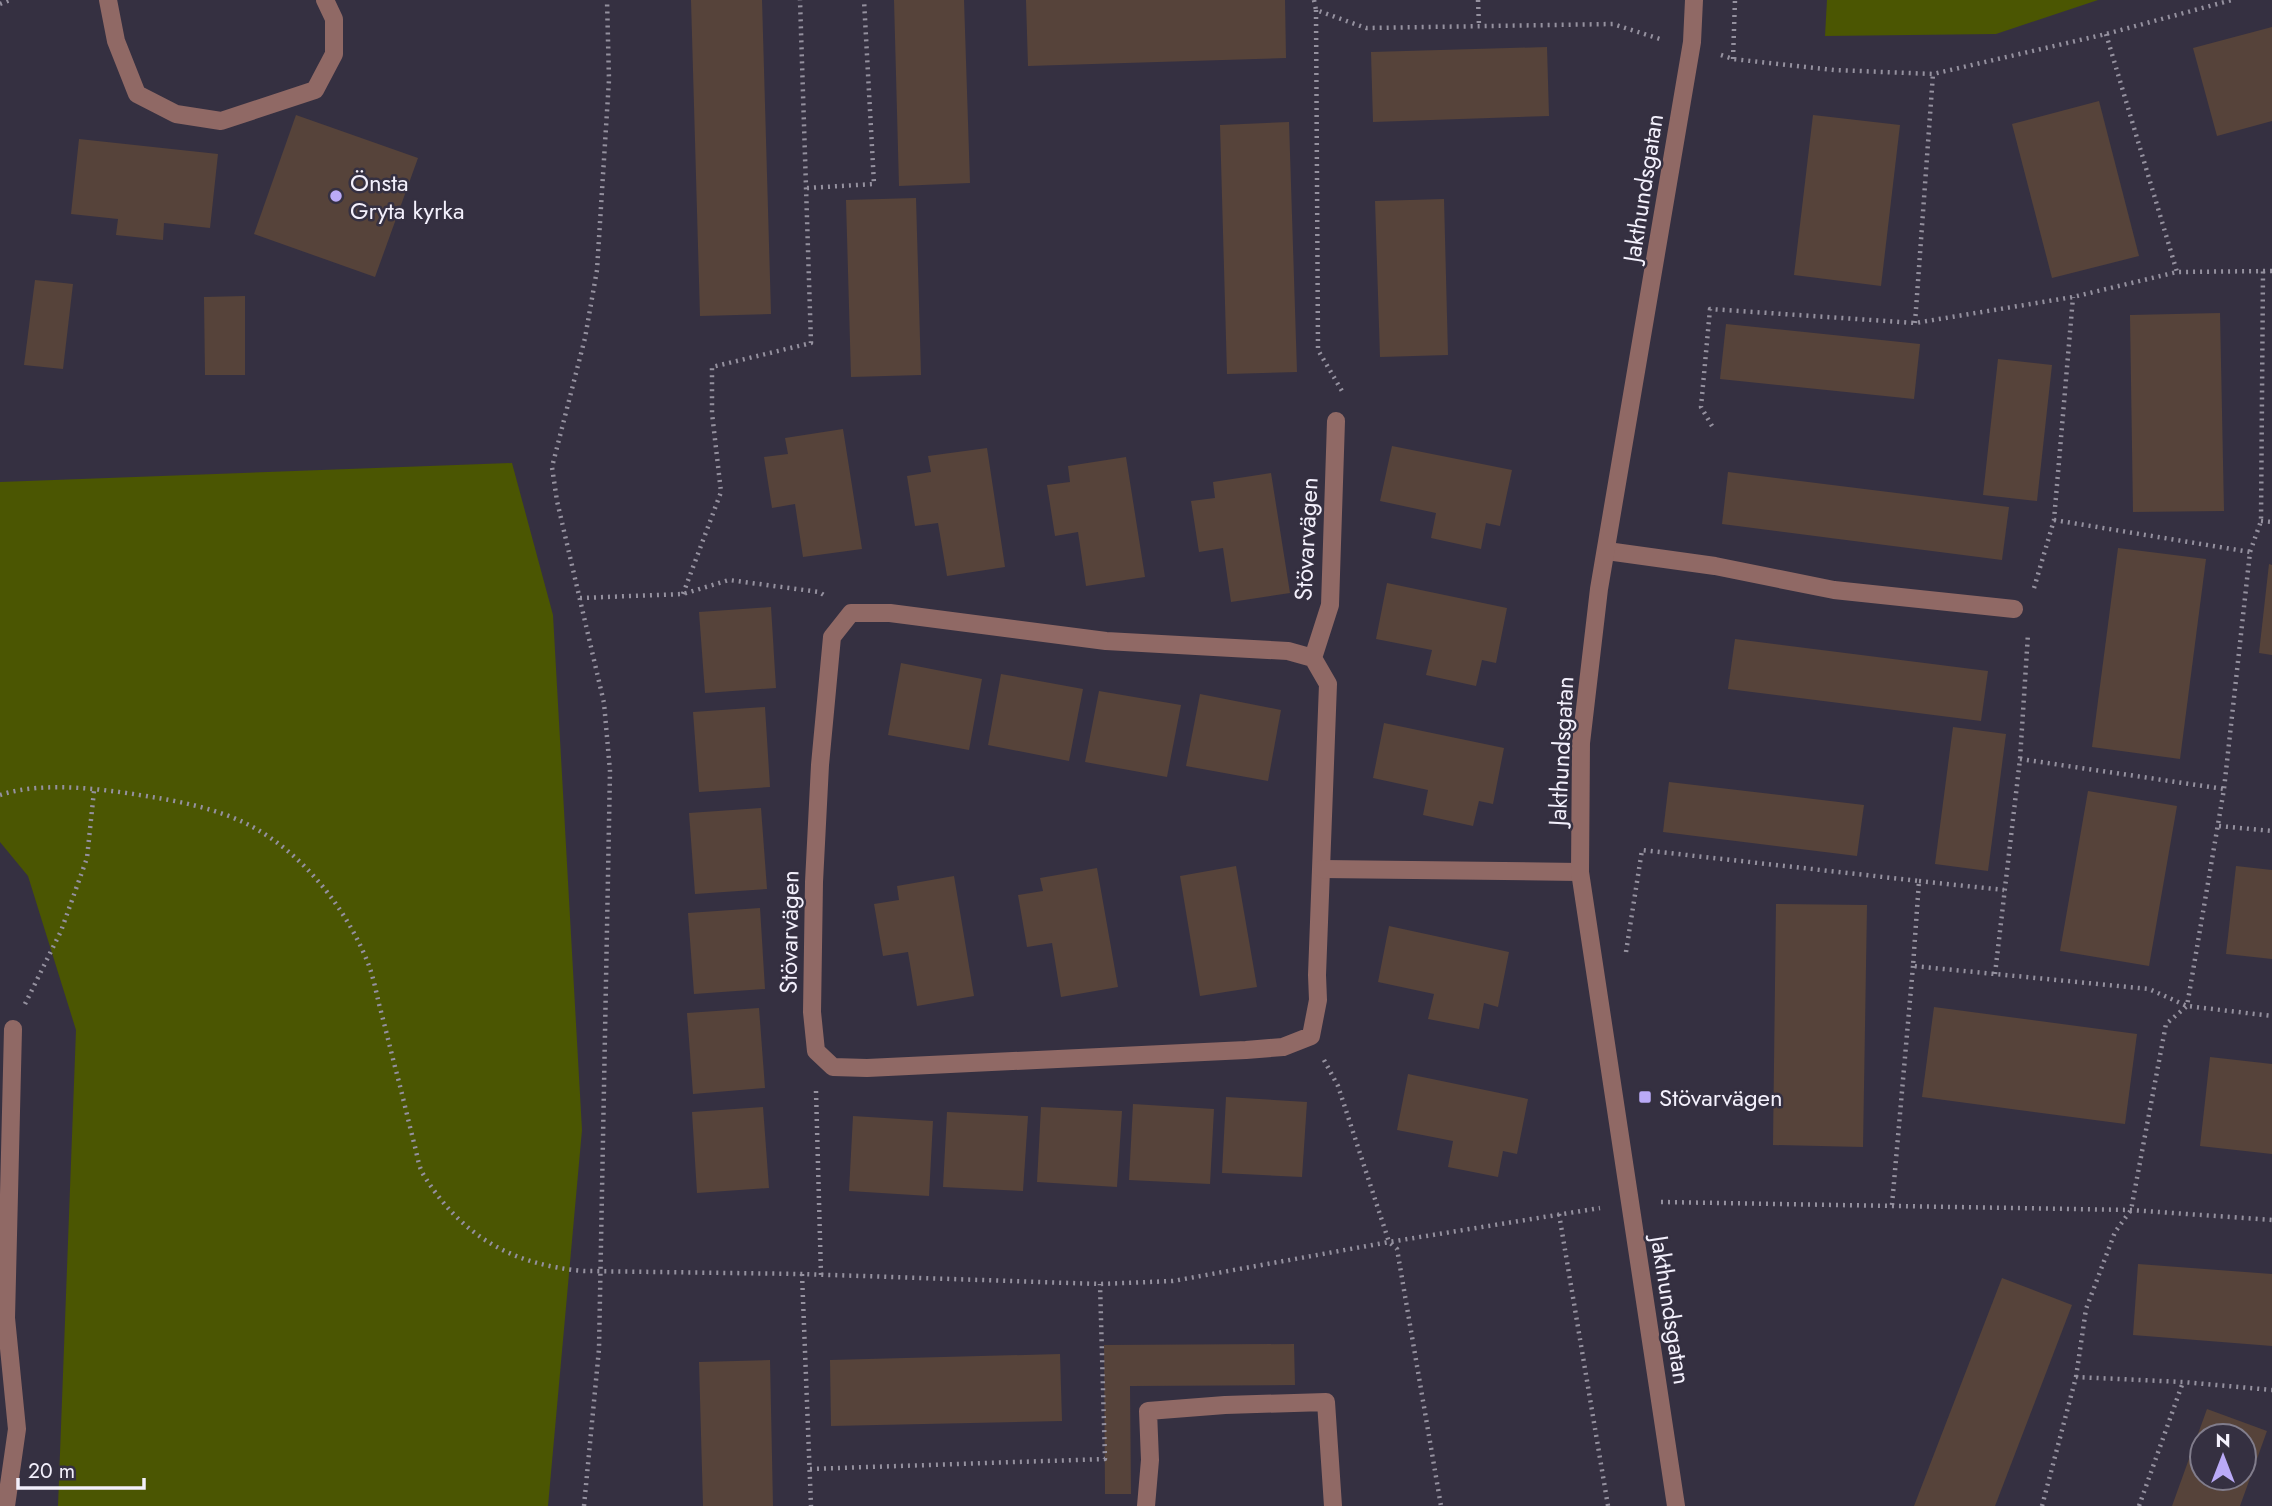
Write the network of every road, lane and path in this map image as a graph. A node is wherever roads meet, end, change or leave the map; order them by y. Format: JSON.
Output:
{"nodes":[{"id":1,"x":10,"y":0,"type":"edge"},
{"id":2,"x":108,"y":0,"type":"edge"},
{"id":3,"x":325,"y":0,"type":"edge"},
{"id":4,"x":607,"y":0,"type":"edge"},
{"id":5,"x":800,"y":0,"type":"edge"},
{"id":6,"x":864,"y":0,"type":"edge"},
{"id":7,"x":1314,"y":0,"type":"edge"},
{"id":8,"x":1478,"y":0,"type":"edge"},
{"id":9,"x":1694,"y":0,"type":"edge"},
{"id":10,"x":1735,"y":0,"type":"edge"},
{"id":11,"x":2232,"y":0,"type":"edge"},
{"id":12,"x":0,"y":4,"type":"edge"},
{"id":13,"x":1315,"y":10,"type":"junction"},
{"id":14,"x":1479,"y":26,"type":"junction"},
{"id":15,"x":2106,"y":34,"type":"junction"},
{"id":16,"x":1692,"y":43,"type":"junction"},
{"id":17,"x":1733,"y":59,"type":"junction"},
{"id":18,"x":1933,"y":74,"type":"junction"},
{"id":19,"x":807,"y":188,"type":"junction"},
{"id":20,"x":2263,"y":271,"type":"junction"},
{"id":21,"x":2272,"y":271,"type":"edge"},
{"id":22,"x":2177,"y":272,"type":"junction"},
{"id":23,"x":1915,"y":323,"type":"junction"},
{"id":24,"x":1336,"y":421,"type":"joint"},
{"id":25,"x":1712,"y":426,"type":"dead end"},
{"id":26,"x":2054,"y":520,"type":"dead end"},
{"id":27,"x":2261,"y":521,"type":"junction"},
{"id":28,"x":2272,"y":522,"type":"edge"},
{"id":29,"x":1607,"y":551,"type":"junction"},
{"id":30,"x":2250,"y":552,"type":"junction"},
{"id":31,"x":683,"y":594,"type":"junction"},
{"id":32,"x":580,"y":598,"type":"junction"},
{"id":33,"x":2014,"y":609,"type":"dead end"},
{"id":34,"x":851,"y":613,"type":"junction"},
{"id":35,"x":1313,"y":658,"type":"junction"},
{"id":36,"x":2020,"y":759,"type":"dead end"},
{"id":37,"x":2224,"y":789,"type":"junction"},
{"id":38,"x":94,"y":791,"type":"junction"},
{"id":39,"x":0,"y":795,"type":"edge"},
{"id":40,"x":2218,"y":826,"type":"junction"},
{"id":41,"x":2272,"y":831,"type":"edge"},
{"id":42,"x":1322,"y":869,"type":"junction"},
{"id":43,"x":1580,"y":872,"type":"junction"},
{"id":44,"x":1919,"y":881,"type":"junction"},
{"id":45,"x":2004,"y":890,"type":"dead end"},
{"id":46,"x":1624,"y":964,"type":"dead end"},
{"id":47,"x":1913,"y":966,"type":"junction"},
{"id":48,"x":2187,"y":1006,"type":"junction"},
{"id":49,"x":2272,"y":1016,"type":"edge"},
{"id":50,"x":13,"y":1029,"type":"joint"},
{"id":51,"x":1311,"y":1036,"type":"junction"},
{"id":52,"x":816,"y":1051,"type":"junction"},
{"id":53,"x":1630,"y":1204,"type":"junction"},
{"id":54,"x":1892,"y":1205,"type":"junction"},
{"id":55,"x":2131,"y":1210,"type":"junction"},
{"id":56,"x":1559,"y":1214,"type":"junction"},
{"id":57,"x":2272,"y":1220,"type":"edge"},
{"id":58,"x":1389,"y":1242,"type":"junction"},
{"id":59,"x":601,"y":1271,"type":"junction"},
{"id":60,"x":802,"y":1274,"type":"junction"},
{"id":61,"x":821,"y":1275,"type":"junction"},
{"id":62,"x":1100,"y":1284,"type":"junction"},
{"id":63,"x":2077,"y":1377,"type":"junction"},
{"id":64,"x":2183,"y":1382,"type":"junction"},
{"id":65,"x":2272,"y":1390,"type":"edge"},
{"id":66,"x":810,"y":1469,"type":"junction"},
{"id":67,"x":6,"y":1506,"type":"edge"},
{"id":68,"x":584,"y":1506,"type":"edge"},
{"id":69,"x":811,"y":1506,"type":"edge"},
{"id":70,"x":1146,"y":1506,"type":"edge"},
{"id":71,"x":1333,"y":1506,"type":"edge"},
{"id":72,"x":1441,"y":1506,"type":"edge"},
{"id":73,"x":1608,"y":1506,"type":"edge"},
{"id":74,"x":1676,"y":1506,"type":"edge"},
{"id":75,"x":2042,"y":1506,"type":"edge"},
{"id":76,"x":2139,"y":1506,"type":"edge"}],
"edges":[{"from":1,"to":12,"type":"path"},
{"from":2,"to":3,"type":"street"},
{"from":4,"to":32,"type":"path"},
{"from":5,"to":19,"type":"path"},
{"from":6,"to":19,"type":"path"},
{"from":7,"to":13,"type":"path"},
{"from":8,"to":14,"type":"path"},
{"from":9,"to":16,"type":"street","name":"Jakthundsgatan"},
{"from":10,"to":17,"type":"path"},
{"from":11,"to":15,"type":"path"},
{"from":13,"to":14,"type":"path"},
{"from":13,"to":24,"type":"path"},
{"from":14,"to":16,"type":"path"},
{"from":15,"to":18,"type":"path"},
{"from":15,"to":22,"type":"path"},
{"from":16,"to":17,"type":"path"},
{"from":16,"to":29,"type":"street","name":"Jakthundsgatan"},
{"from":17,"to":18,"type":"path"},
{"from":18,"to":23,"type":"path"},
{"from":19,"to":31,"type":"path"},
{"from":20,"to":21,"type":"path"},
{"from":20,"to":22,"type":"path"},
{"from":20,"to":27,"type":"path"},
{"from":22,"to":23,"type":"path"},
{"from":23,"to":25,"type":"path"},
{"from":24,"to":35,"type":"street","name":"Stövarvägen"},
{"from":26,"to":30,"type":"path"},
{"from":27,"to":28,"type":"path"},
{"from":27,"to":30,"type":"path"},
{"from":29,"to":33,"type":"street"},
{"from":29,"to":43,"type":"street","name":"Jakthundsgatan"},
{"from":30,"to":37,"type":"path"},
{"from":31,"to":32,"type":"path"},
{"from":31,"to":34,"type":"path"},
{"from":32,"to":59,"type":"path"},
{"from":34,"to":35,"type":"street"},
{"from":34,"to":52,"type":"street","name":"Stövarvägen"},
{"from":35,"to":42,"type":"street"},
{"from":36,"to":37,"type":"path"},
{"from":37,"to":40,"type":"path"},
{"from":38,"to":39,"type":"path"},
{"from":38,"to":50,"type":"path"},
{"from":38,"to":59,"type":"path"},
{"from":40,"to":41,"type":"path"},
{"from":40,"to":48,"type":"path"},
{"from":42,"to":43,"type":"street"},
{"from":42,"to":51,"type":"street"},
{"from":43,"to":53,"type":"street","name":"Jakthundsgatan"},
{"from":44,"to":45,"type":"path"},
{"from":44,"to":46,"type":"path"},
{"from":44,"to":47,"type":"path"},
{"from":47,"to":48,"type":"path"},
{"from":47,"to":54,"type":"path"},
{"from":48,"to":49,"type":"path"},
{"from":48,"to":55,"type":"path"},
{"from":50,"to":67,"type":"street"},
{"from":51,"to":52,"type":"street"},
{"from":51,"to":58,"type":"path"},
{"from":52,"to":61,"type":"path"},
{"from":53,"to":54,"type":"path"},
{"from":53,"to":56,"type":"path"},
{"from":53,"to":74,"type":"street","name":"Jakthundsgatan"},
{"from":54,"to":55,"type":"path"},
{"from":55,"to":57,"type":"path"},
{"from":55,"to":63,"type":"path"},
{"from":56,"to":58,"type":"path"},
{"from":56,"to":73,"type":"path"},
{"from":58,"to":62,"type":"path"},
{"from":58,"to":72,"type":"path"},
{"from":59,"to":60,"type":"path"},
{"from":59,"to":68,"type":"path"},
{"from":60,"to":61,"type":"path"},
{"from":60,"to":66,"type":"path"},
{"from":61,"to":62,"type":"path"},
{"from":62,"to":66,"type":"path"},
{"from":63,"to":64,"type":"path"},
{"from":63,"to":75,"type":"path"},
{"from":64,"to":65,"type":"path"},
{"from":64,"to":76,"type":"path"},
{"from":66,"to":69,"type":"path"},
{"from":70,"to":71,"type":"street"}]}
